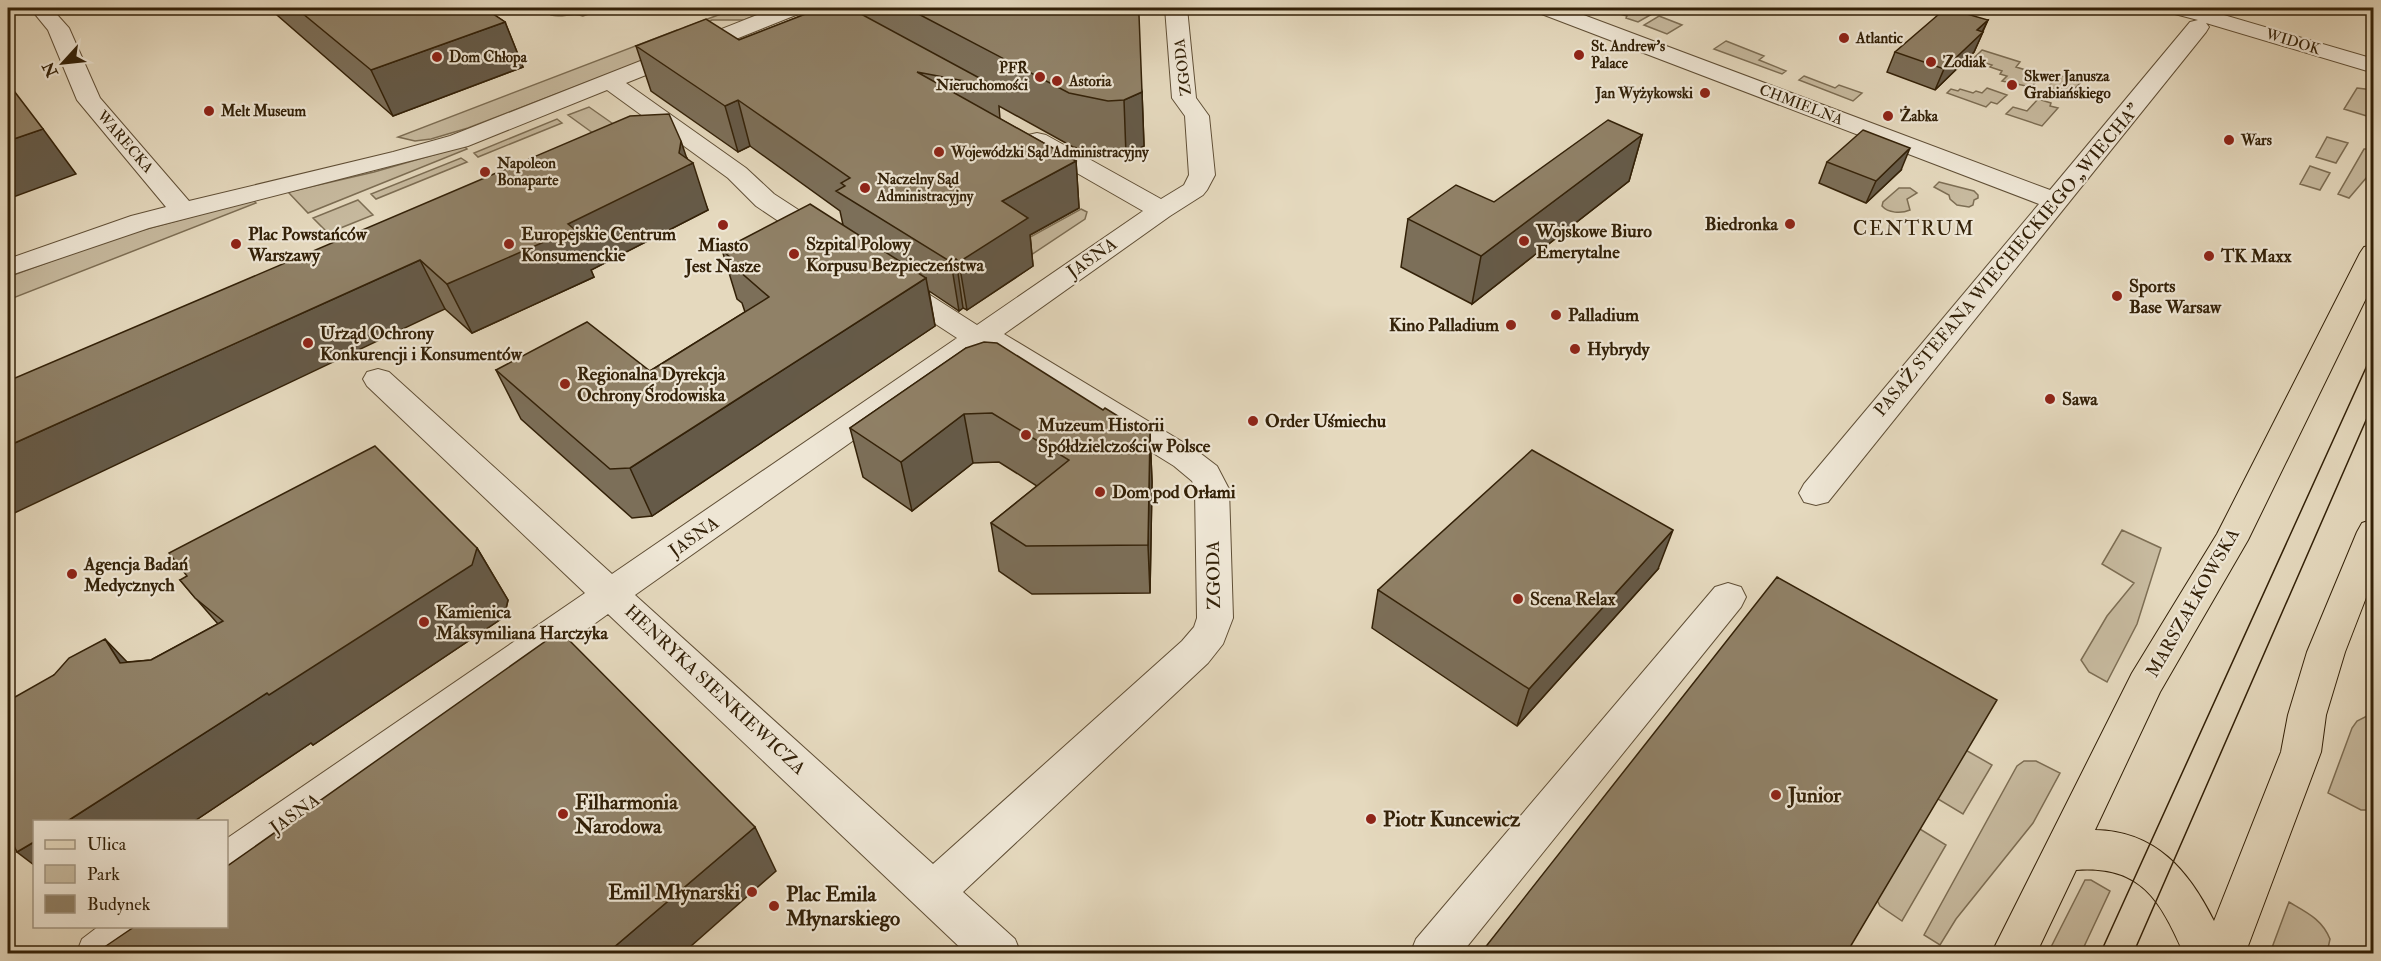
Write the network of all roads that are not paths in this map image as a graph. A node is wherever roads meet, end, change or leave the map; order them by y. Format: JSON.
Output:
{"nodes":[{"id":1,"x":40,"y":8,"type":"edge"},
{"id":2,"x":1176,"y":8,"type":"edge"},
{"id":3,"x":1546,"y":8,"type":"edge"},
{"id":4,"x":2179,"y":8,"type":"edge"},
{"id":5,"x":803,"y":9,"type":"edge"},
{"id":6,"x":2198,"y":27,"type":"dead end"},
{"id":7,"x":2373,"y":66,"type":"edge"},
{"id":8,"x":610,"y":82,"type":"junction"},
{"id":9,"x":1017,"y":128,"type":"edge"},
{"id":10,"x":2056,"y":201,"type":"junction"},
{"id":11,"x":183,"y":210,"type":"junction"},
{"id":12,"x":1161,"y":210,"type":"junction"},
{"id":13,"x":842,"y":251,"type":"edge"},
{"id":14,"x":2373,"y":253,"type":"edge"},
{"id":15,"x":8,"y":268,"type":"edge"},
{"id":16,"x":870,"y":269,"type":"edge"},
{"id":17,"x":980,"y":336,"type":"junction"},
{"id":18,"x":378,"y":379,"type":"dead end"},
{"id":19,"x":1816,"y":493,"type":"dead end"},
{"id":20,"x":2373,"y":532,"type":"edge"},
{"id":21,"x":610,"y":594,"type":"junction"},
{"id":22,"x":1728,"y":597,"type":"dead end"},
{"id":23,"x":2063,"y":852,"type":"junction"},
{"id":24,"x":228,"y":862,"type":"edge"},
{"id":25,"x":933,"y":892,"type":"junction"},
{"id":26,"x":135,"y":928,"type":"edge"},
{"id":27,"x":98,"y":954,"type":"edge"},
{"id":28,"x":999,"y":954,"type":"edge"},
{"id":29,"x":1432,"y":954,"type":"edge"},
{"id":30,"x":2013,"y":954,"type":"edge"},
{"id":31,"x":2207,"y":954,"type":"edge"},
{"id":32,"x":2223,"y":954,"type":"edge"}],
"edges":[{"from":1,"to":11,"type":"street","name":"WARECKA"},
{"from":2,"to":12,"type":"street","name":"ZGODA"},
{"from":3,"to":10,"type":"street","name":"CHMIELNA"},
{"from":4,"to":7,"type":"street","name":"WIDOK"},
{"from":5,"to":8,"type":"street"},
{"from":6,"to":10,"type":"street","name":"PASAŻ STEFANA WIECHECKIEGO „WIECHA”"},
{"from":8,"to":11,"type":"street"},
{"from":8,"to":13,"type":"street"},
{"from":9,"to":12,"type":"street"},
{"from":10,"to":19,"type":"street","name":"PASAŻ STEFANA WIECHECKIEGO „WIECHA”"},
{"from":11,"to":15,"type":"street"},
{"from":12,"to":17,"type":"street","name":"JASNA"},
{"from":14,"to":23,"type":"main road","name":"MARSZAŁKOWSKA"},
{"from":16,"to":17,"type":"street","name":"ZGODA"},
{"from":17,"to":21,"type":"street","name":"JASNA"},
{"from":17,"to":25,"type":"street","name":"ZGODA"},
{"from":18,"to":21,"type":"street","name":"HENRYKA SIENKIEWICZA"},
{"from":20,"to":32,"type":"main road"},
{"from":21,"to":24,"type":"street","name":"JASNA"},
{"from":21,"to":25,"type":"street","name":"HENRYKA SIENKIEWICZA"},
{"from":22,"to":29,"type":"street"},
{"from":23,"to":30,"type":"main road","name":"MARSZAŁKOWSKA"},
{"from":23,"to":31,"type":"main road"},
{"from":25,"to":28,"type":"street","name":"HENRYKA SIENKIEWICZA"},
{"from":26,"to":27,"type":"street"}]}
